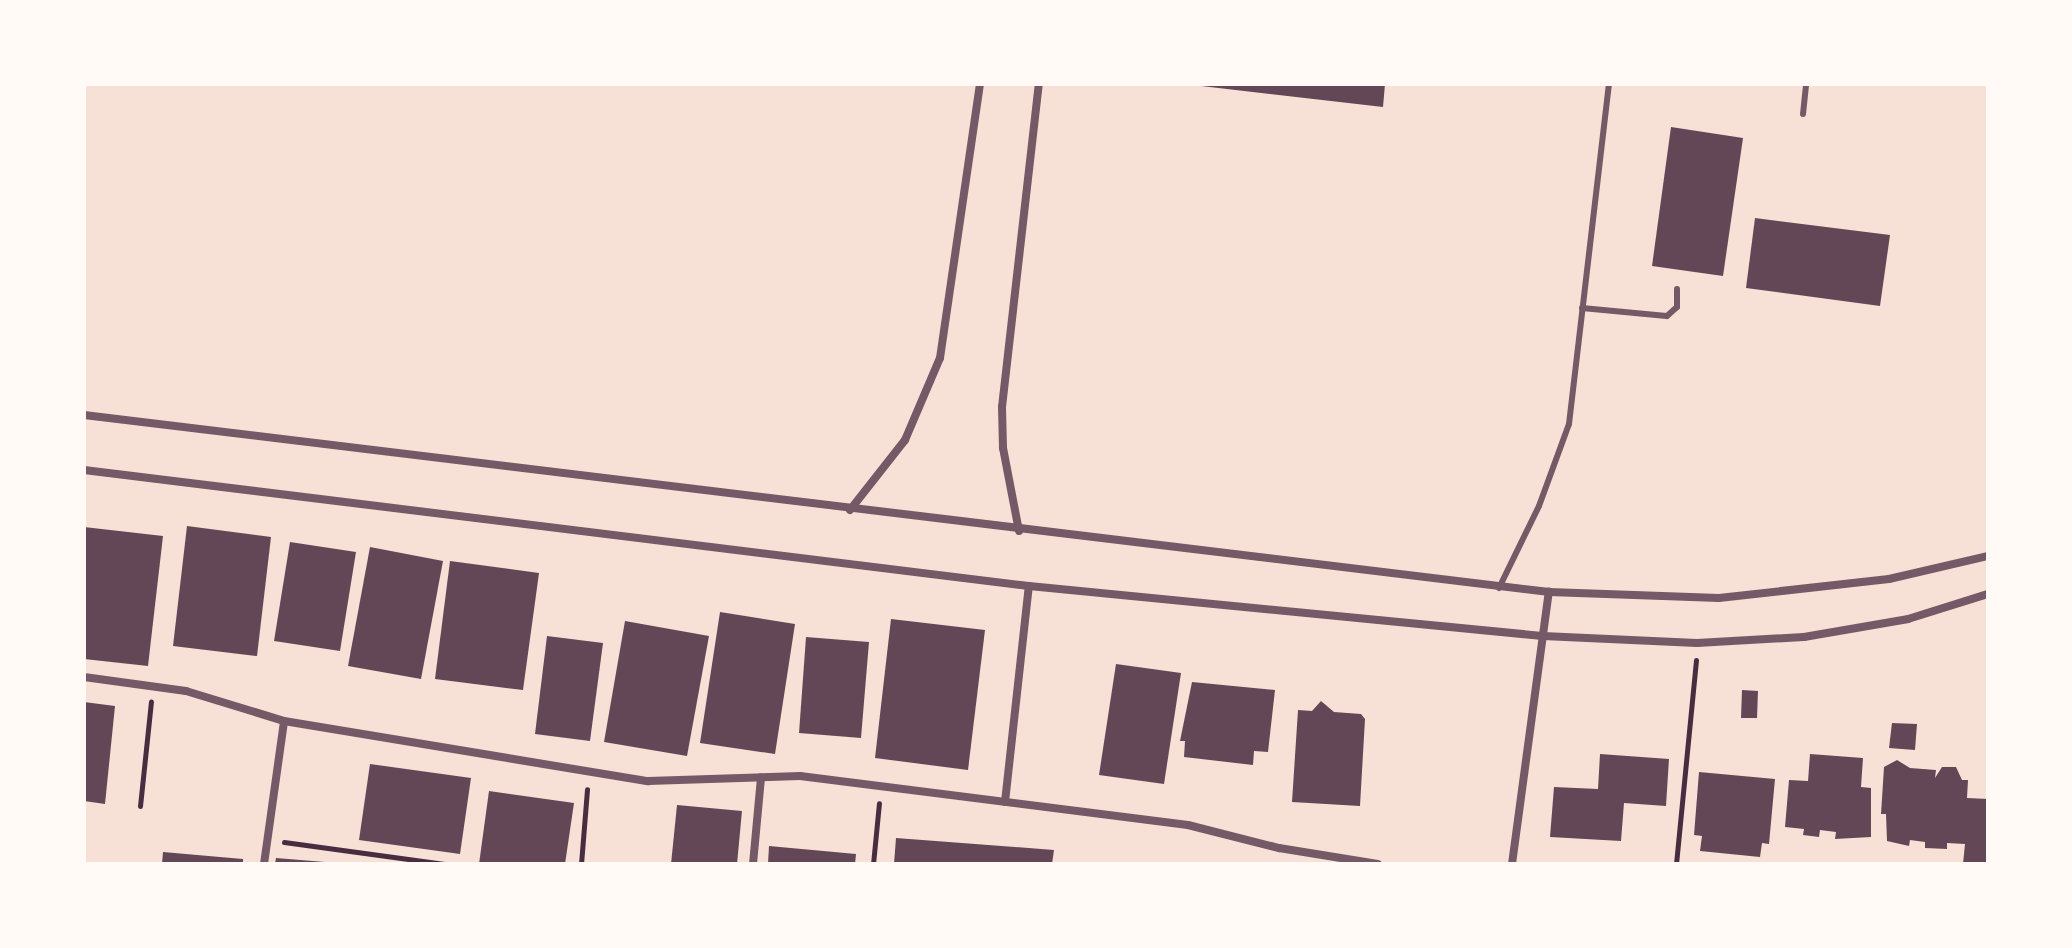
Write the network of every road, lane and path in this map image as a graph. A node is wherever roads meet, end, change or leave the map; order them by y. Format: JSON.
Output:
{"nodes":[{"id":1,"x":980,"y":84,"type":"edge"},
{"id":2,"x":1039,"y":84,"type":"edge"},
{"id":3,"x":1609,"y":84,"type":"edge"},
{"id":4,"x":1806,"y":84,"type":"edge"},
{"id":5,"x":1803,"y":114,"type":"dead end"},
{"id":6,"x":1677,"y":289,"type":"dead end"},
{"id":7,"x":1582,"y":308,"type":"junction"},
{"id":8,"x":84,"y":415,"type":"edge"},
{"id":9,"x":84,"y":470,"type":"edge"},
{"id":10,"x":850,"y":510,"type":"junction"},
{"id":11,"x":1019,"y":531,"type":"junction"},
{"id":12,"x":1988,"y":556,"type":"edge"},
{"id":13,"x":1029,"y":586,"type":"junction"},
{"id":14,"x":1499,"y":588,"type":"junction"},
{"id":15,"x":1549,"y":592,"type":"junction"},
{"id":16,"x":1988,"y":594,"type":"edge"},
{"id":17,"x":1543,"y":636,"type":"junction"},
{"id":18,"x":1697,"y":643,"type":"junction"},
{"id":19,"x":84,"y":677,"type":"edge"},
{"id":20,"x":153,"y":685,"type":"junction"},
{"id":21,"x":284,"y":721,"type":"junction"},
{"id":22,"x":589,"y":772,"type":"junction"},
{"id":23,"x":761,"y":777,"type":"junction"},
{"id":24,"x":881,"y":787,"type":"junction"},
{"id":25,"x":1005,"y":802,"type":"junction"},
{"id":26,"x":140,"y":806,"type":"dead end"},
{"id":27,"x":267,"y":839,"type":"junction"},
{"id":28,"x":264,"y":864,"type":"edge"},
{"id":29,"x":444,"y":864,"type":"edge"},
{"id":30,"x":581,"y":864,"type":"edge"},
{"id":31,"x":753,"y":864,"type":"edge"},
{"id":32,"x":873,"y":864,"type":"edge"},
{"id":33,"x":1378,"y":864,"type":"edge"},
{"id":34,"x":1512,"y":864,"type":"edge"},
{"id":35,"x":1676,"y":864,"type":"edge"}],
"edges":[{"from":1,"to":10,"type":"street"},
{"from":2,"to":11,"type":"street"},
{"from":3,"to":7,"type":"lane"},
{"from":4,"to":5,"type":"lane"},
{"from":6,"to":7,"type":"lane"},
{"from":7,"to":14,"type":"lane"},
{"from":8,"to":10,"type":"street"},
{"from":9,"to":13,"type":"street"},
{"from":10,"to":11,"type":"street"},
{"from":11,"to":14,"type":"street"},
{"from":12,"to":15,"type":"street"},
{"from":13,"to":17,"type":"street"},
{"from":13,"to":25,"type":"street"},
{"from":14,"to":15,"type":"street"},
{"from":15,"to":17,"type":"street"},
{"from":16,"to":18,"type":"street"},
{"from":17,"to":18,"type":"street"},
{"from":17,"to":34,"type":"street"},
{"from":18,"to":35,"type":"path"},
{"from":19,"to":20,"type":"street"},
{"from":20,"to":21,"type":"street"},
{"from":20,"to":26,"type":"path"},
{"from":21,"to":22,"type":"street"},
{"from":21,"to":27,"type":"street"},
{"from":22,"to":23,"type":"street"},
{"from":22,"to":30,"type":"path"},
{"from":23,"to":24,"type":"street"},
{"from":23,"to":31,"type":"street"},
{"from":24,"to":25,"type":"street"},
{"from":24,"to":32,"type":"path"},
{"from":25,"to":33,"type":"street"},
{"from":27,"to":28,"type":"street"},
{"from":27,"to":29,"type":"path"}]}
